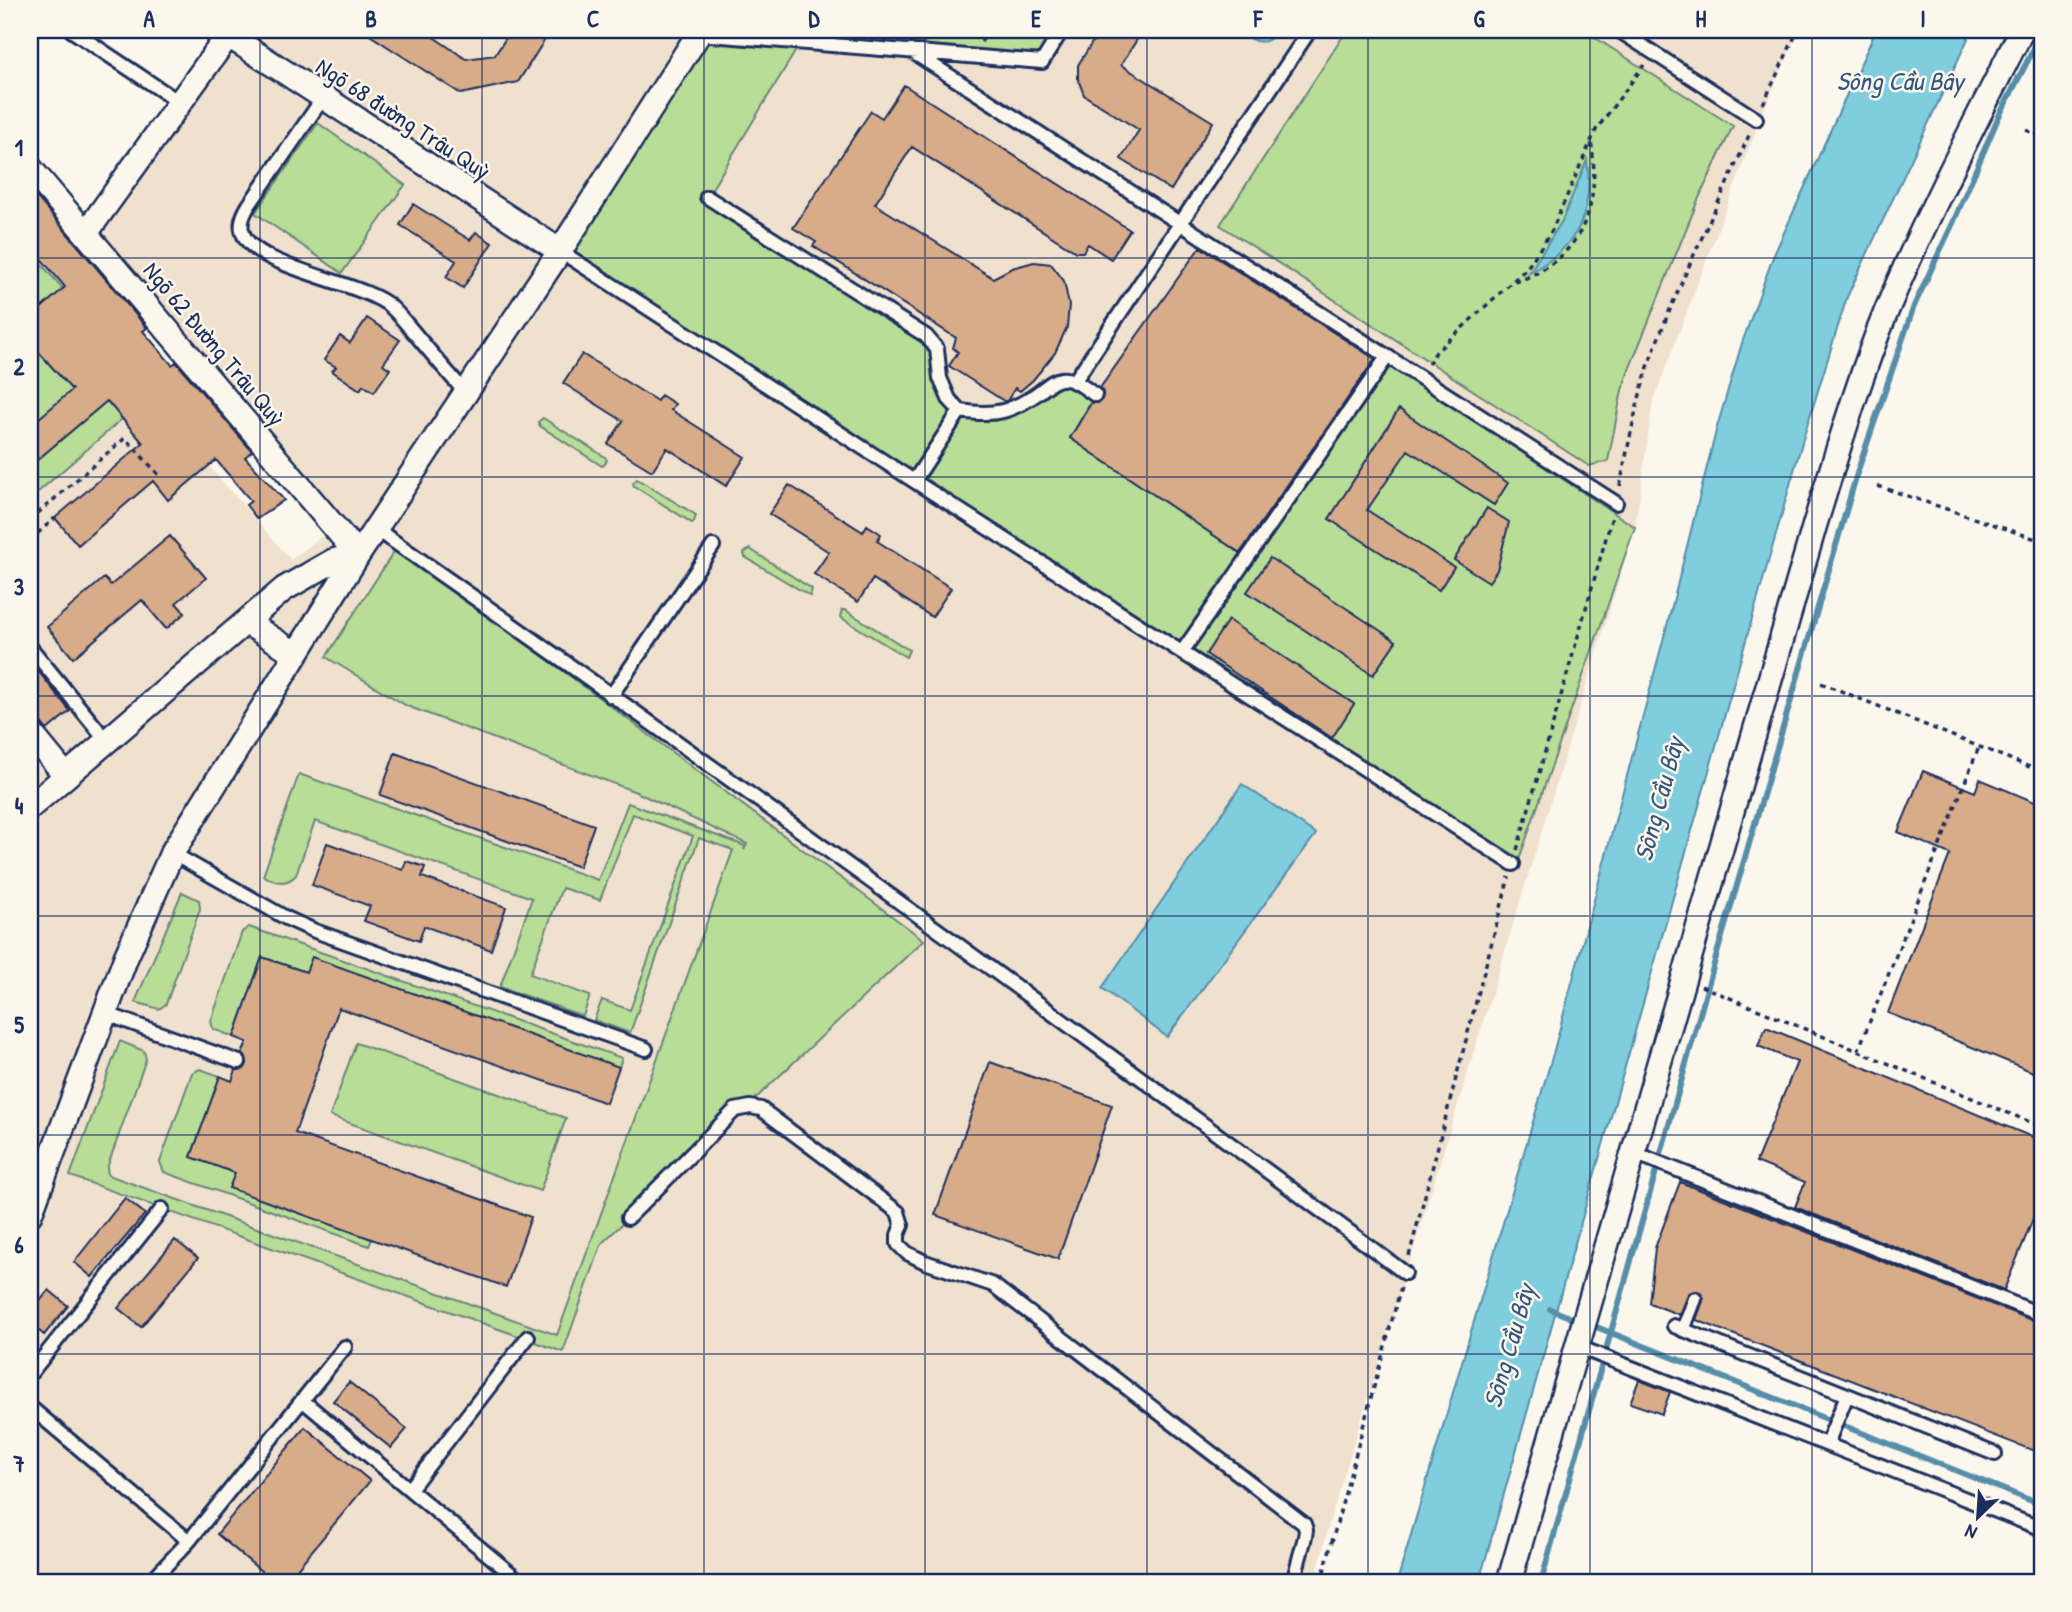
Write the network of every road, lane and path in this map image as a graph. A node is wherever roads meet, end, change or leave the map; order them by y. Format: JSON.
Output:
{"nodes":[{"id":1,"x":71,"y":30,"type":"edge"},
{"id":2,"x":1062,"y":30,"type":"edge"},
{"id":3,"x":1310,"y":30,"type":"edge"},
{"id":4,"x":1618,"y":30,"type":"edge"},
{"id":5,"x":1798,"y":30,"type":"edge"},
{"id":6,"x":2022,"y":30,"type":"edge"},
{"id":7,"x":697,"y":31,"type":"edge"},
{"id":8,"x":227,"y":32,"type":"edge"},
{"id":9,"x":912,"y":51,"type":"junction"},
{"id":10,"x":1653,"y":52,"type":"junction"},
{"id":11,"x":323,"y":98,"type":"junction"},
{"id":12,"x":179,"y":102,"type":"junction"},
{"id":13,"x":1756,"y":119,"type":"junction"},
{"id":14,"x":2026,"y":130,"type":"dead end"},
{"id":15,"x":2042,"y":137,"type":"edge"},
{"id":16,"x":1591,"y":141,"type":"junction"},
{"id":17,"x":30,"y":168,"type":"edge"},
{"id":18,"x":707,"y":197,"type":"dead end"},
{"id":19,"x":1180,"y":224,"type":"junction"},
{"id":20,"x":86,"y":233,"type":"junction"},
{"id":21,"x":560,"y":251,"type":"junction"},
{"id":22,"x":1513,"y":283,"type":"junction"},
{"id":23,"x":1387,"y":356,"type":"junction"},
{"id":24,"x":1419,"y":377,"type":"junction"},
{"id":25,"x":1074,"y":382,"type":"junction"},
{"id":26,"x":465,"y":392,"type":"junction"},
{"id":27,"x":1095,"y":395,"type":"dead end"},
{"id":28,"x":960,"y":411,"type":"junction"},
{"id":29,"x":159,"y":475,"type":"dead end"},
{"id":30,"x":914,"y":481,"type":"junction"},
{"id":31,"x":1878,"y":486,"type":"dead end"},
{"id":32,"x":1616,"y":503,"type":"junction"},
{"id":33,"x":55,"y":518,"type":"dead end"},
{"id":34,"x":30,"y":520,"type":"edge"},
{"id":35,"x":376,"y":529,"type":"junction"},
{"id":36,"x":30,"y":540,"type":"edge"},
{"id":37,"x":2042,"y":541,"type":"edge"},
{"id":38,"x":713,"y":546,"type":"dead end"},
{"id":39,"x":358,"y":555,"type":"junction"},
{"id":40,"x":246,"y":622,"type":"junction"},
{"id":41,"x":30,"y":647,"type":"edge"},
{"id":42,"x":1182,"y":652,"type":"junction"},
{"id":43,"x":296,"y":654,"type":"junction"},
{"id":44,"x":1821,"y":683,"type":"dead end"},
{"id":45,"x":611,"y":696,"type":"junction"},
{"id":46,"x":30,"y":732,"type":"edge"},
{"id":47,"x":107,"y":741,"type":"junction"},
{"id":48,"x":1979,"y":747,"type":"junction"},
{"id":49,"x":2042,"y":772,"type":"edge"},
{"id":50,"x":66,"y":776,"type":"junction"},
{"id":51,"x":30,"y":807,"type":"edge"},
{"id":52,"x":173,"y":853,"type":"junction"},
{"id":53,"x":1513,"y":864,"type":"junction"},
{"id":54,"x":1699,"y":985,"type":"dead end"},
{"id":55,"x":104,"y":1013,"type":"junction"},
{"id":56,"x":646,"y":1049,"type":"dead end"},
{"id":57,"x":1858,"y":1051,"type":"junction"},
{"id":58,"x":239,"y":1062,"type":"dead end"},
{"id":59,"x":2042,"y":1105,"type":"edge"},
{"id":60,"x":2035,"y":1124,"type":"junction"},
{"id":61,"x":2042,"y":1127,"type":"edge"},
{"id":62,"x":1638,"y":1154,"type":"junction"},
{"id":63,"x":162,"y":1209,"type":"dead end"},
{"id":64,"x":30,"y":1214,"type":"edge"},
{"id":65,"x":628,"y":1218,"type":"dead end"},
{"id":66,"x":1405,"y":1273,"type":"junction"},
{"id":67,"x":1695,"y":1299,"type":"dead end"},
{"id":68,"x":2042,"y":1315,"type":"edge"},
{"id":69,"x":528,"y":1337,"type":"dead end"},
{"id":70,"x":1581,"y":1347,"type":"junction"},
{"id":71,"x":345,"y":1348,"type":"dead end"},
{"id":72,"x":30,"y":1374,"type":"edge"},
{"id":73,"x":1847,"y":1395,"type":"junction"},
{"id":74,"x":302,"y":1400,"type":"junction"},
{"id":75,"x":30,"y":1407,"type":"edge"},
{"id":76,"x":1829,"y":1439,"type":"junction"},
{"id":77,"x":1995,"y":1454,"type":"dead end"},
{"id":78,"x":410,"y":1489,"type":"junction"},
{"id":79,"x":2042,"y":1529,"type":"edge"},
{"id":80,"x":189,"y":1541,"type":"junction"},
{"id":81,"x":2041,"y":1566,"type":"edge"},
{"id":82,"x":150,"y":1582,"type":"edge"},
{"id":83,"x":521,"y":1582,"type":"edge"},
{"id":84,"x":1293,"y":1582,"type":"edge"},
{"id":85,"x":1321,"y":1582,"type":"edge"},
{"id":86,"x":1509,"y":1582,"type":"edge"},
{"id":87,"x":2035,"y":1582,"type":"edge"}],
"edges":[{"from":1,"to":12,"type":"lane"},
{"from":2,"to":9,"type":"lane"},
{"from":3,"to":19,"type":"lane"},
{"from":4,"to":10,"type":"lane"},
{"from":5,"to":13,"type":"path"},
{"from":6,"to":62,"type":"street"},
{"from":7,"to":9,"type":"lane"},
{"from":7,"to":21,"type":"street"},
{"from":8,"to":11,"type":"street","name":"Ngõ 68 đường Trâu Quỳ"},
{"from":8,"to":12,"type":"street"},
{"from":9,"to":19,"type":"lane"},
{"from":10,"to":13,"type":"lane"},
{"from":10,"to":16,"type":"path"},
{"from":11,"to":21,"type":"street","name":"Ngõ 68 đường Trâu Quỳ"},
{"from":11,"to":26,"type":"lane"},
{"from":12,"to":20,"type":"street"},
{"from":13,"to":32,"type":"path"},
{"from":14,"to":15,"type":"path"},
{"from":16,"to":22,"type":"path"},
{"from":16,"to":22,"type":"path"},
{"from":17,"to":20,"type":"street","name":"Ngõ 62 Đường Trâu Quỳ"},
{"from":18,"to":28,"type":"lane"},
{"from":19,"to":23,"type":"lane"},
{"from":19,"to":25,"type":"lane"},
{"from":20,"to":39,"type":"street","name":"Ngõ 62 Đường Trâu Quỳ"},
{"from":21,"to":26,"type":"street"},
{"from":21,"to":30,"type":"lane"},
{"from":22,"to":24,"type":"path"},
{"from":23,"to":24,"type":"lane"},
{"from":23,"to":42,"type":"lane"},
{"from":24,"to":32,"type":"lane"},
{"from":25,"to":27,"type":"lane"},
{"from":25,"to":28,"type":"lane"},
{"from":26,"to":35,"type":"street"},
{"from":28,"to":30,"type":"lane"},
{"from":29,"to":34,"type":"path"},
{"from":30,"to":42,"type":"lane"},
{"from":31,"to":37,"type":"path"},
{"from":32,"to":53,"type":"path"},
{"from":33,"to":36,"type":"path"},
{"from":35,"to":39,"type":"street"},
{"from":35,"to":45,"type":"lane"},
{"from":38,"to":45,"type":"lane"},
{"from":39,"to":40,"type":"street"},
{"from":39,"to":43,"type":"street"},
{"from":40,"to":43,"type":"street"},
{"from":40,"to":47,"type":"street"},
{"from":41,"to":47,"type":"lane"},
{"from":42,"to":53,"type":"lane"},
{"from":43,"to":52,"type":"street"},
{"from":44,"to":48,"type":"path"},
{"from":45,"to":66,"type":"lane"},
{"from":46,"to":50,"type":"street"},
{"from":47,"to":50,"type":"street"},
{"from":48,"to":49,"type":"path"},
{"from":48,"to":57,"type":"path"},
{"from":50,"to":51,"type":"street"},
{"from":52,"to":55,"type":"street"},
{"from":52,"to":56,"type":"lane"},
{"from":53,"to":66,"type":"path"},
{"from":54,"to":57,"type":"path"},
{"from":55,"to":58,"type":"lane"},
{"from":55,"to":64,"type":"street"},
{"from":57,"to":60,"type":"path"},
{"from":59,"to":60,"type":"path"},
{"from":60,"to":61,"type":"path"},
{"from":62,"to":68,"type":"lane"},
{"from":62,"to":70,"type":"street"},
{"from":63,"to":72,"type":"lane"},
{"from":65,"to":84,"type":"lane"},
{"from":66,"to":85,"type":"path"},
{"from":67,"to":73,"type":"lane"},
{"from":69,"to":78,"type":"lane"},
{"from":70,"to":76,"type":"lane"},
{"from":70,"to":86,"type":"street"},
{"from":71,"to":74,"type":"lane"},
{"from":73,"to":76,"type":"lane"},
{"from":73,"to":77,"type":"lane"},
{"from":74,"to":78,"type":"lane"},
{"from":74,"to":80,"type":"lane"},
{"from":75,"to":80,"type":"lane"},
{"from":76,"to":79,"type":"lane"},
{"from":78,"to":83,"type":"lane"},
{"from":80,"to":82,"type":"lane"},
{"from":81,"to":87,"type":"path"}]}
